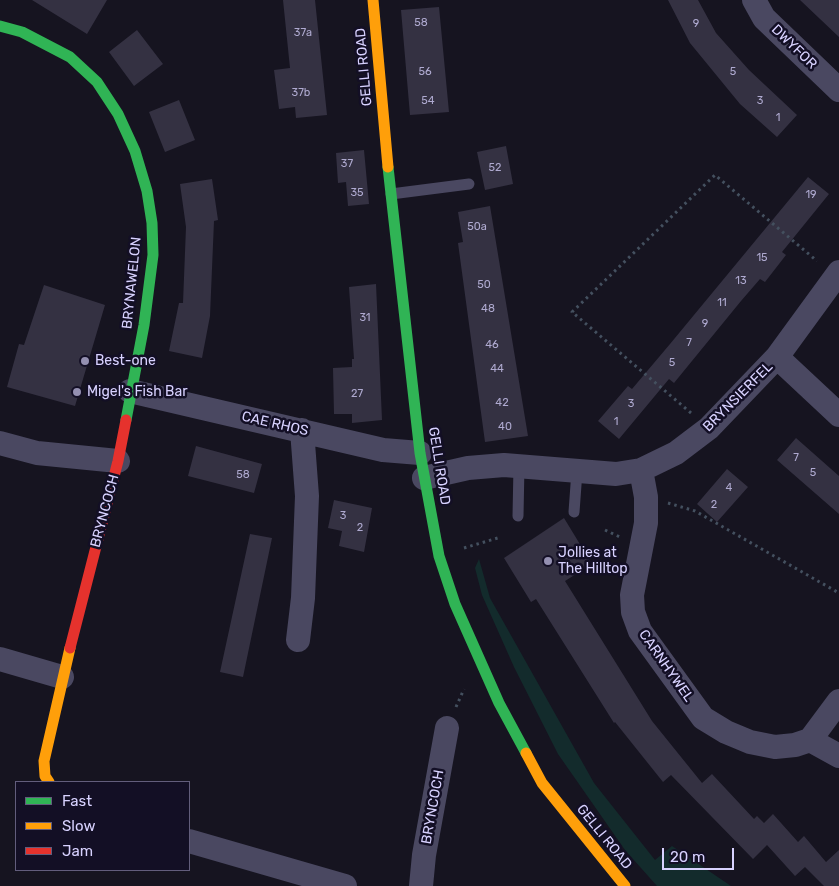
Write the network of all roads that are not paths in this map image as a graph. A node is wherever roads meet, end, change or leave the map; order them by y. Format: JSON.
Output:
{"nodes":[{"id":1,"x":372,"y":0,"type":"edge"},
{"id":2,"x":754,"y":0,"type":"edge"},
{"id":3,"x":0,"y":26,"type":"edge"},
{"id":4,"x":839,"y":90,"type":"edge"},
{"id":5,"x":469,"y":184,"type":"dead end"},
{"id":6,"x":391,"y":194,"type":"junction"},
{"id":7,"x":838,"y":274,"type":"edge"},
{"id":8,"x":777,"y":358,"type":"junction"},
{"id":9,"x":130,"y":391,"type":"junction"},
{"id":10,"x":839,"y":414,"type":"edge"},
{"id":11,"x":302,"y":430,"type":"junction"},
{"id":12,"x":0,"y":442,"type":"edge"},
{"id":13,"x":420,"y":453,"type":"junction"},
{"id":14,"x":118,"y":461,"type":"junction"},
{"id":15,"x":519,"y":466,"type":"junction"},
{"id":16,"x":641,"y":470,"type":"junction"},
{"id":17,"x":577,"y":471,"type":"junction"},
{"id":18,"x":424,"y":478,"type":"junction"},
{"id":19,"x":574,"y":512,"type":"dead end"},
{"id":20,"x":518,"y":516,"type":"dead end"},
{"id":21,"x":298,"y":640,"type":"dead end"},
{"id":22,"x":0,"y":659,"type":"edge"},
{"id":23,"x":62,"y":677,"type":"junction"},
{"id":24,"x":839,"y":702,"type":"edge"},
{"id":25,"x":447,"y":728,"type":"road end"},
{"id":26,"x":810,"y":740,"type":"junction"},
{"id":27,"x":839,"y":756,"type":"edge"},
{"id":28,"x":48,"y":781,"type":"edge"},
{"id":29,"x":190,"y":840,"type":"edge"},
{"id":30,"x":345,"y":886,"type":"edge"},
{"id":31,"x":421,"y":886,"type":"edge"},
{"id":32,"x":624,"y":886,"type":"edge"}],
"edges":[{"from":1,"to":6,"type":"main road","name":"GELLI ROAD"},
{"from":2,"to":4,"type":"street","name":"DWYFOR"},
{"from":3,"to":9,"type":"main road","name":"BRYNAWELON"},
{"from":5,"to":6,"type":"lane"},
{"from":6,"to":13,"type":"main road","name":"GELLI ROAD"},
{"from":7,"to":8,"type":"street","name":"BRYNSIERFEL"},
{"from":8,"to":10,"type":"street"},
{"from":8,"to":16,"type":"street","name":"BRYNSIERFEL"},
{"from":9,"to":11,"type":"street","name":"CAE RHOS"},
{"from":9,"to":14,"type":"main road","name":"BRYNAWELON"},
{"from":11,"to":13,"type":"street","name":"CAE RHOS"},
{"from":11,"to":21,"type":"street"},
{"from":12,"to":14,"type":"street","name":"BRYNCOCH"},
{"from":13,"to":18,"type":"main road","name":"GELLI ROAD"},
{"from":14,"to":23,"type":"main road","name":"BRYNCOCH"},
{"from":15,"to":17,"type":"street","name":"BRYNSIERFEL"},
{"from":15,"to":18,"type":"street","name":"BRYNSIERFEL"},
{"from":15,"to":20,"type":"lane"},
{"from":16,"to":17,"type":"street","name":"BRYNSIERFEL"},
{"from":16,"to":26,"type":"street","name":"CARNHYWEL"},
{"from":17,"to":19,"type":"lane"},
{"from":18,"to":32,"type":"main road","name":"GELLI ROAD"},
{"from":22,"to":23,"type":"street"},
{"from":23,"to":28,"type":"main road","name":"BRYNCOCH"},
{"from":24,"to":26,"type":"street"},
{"from":25,"to":31,"type":"street","name":"BRYNCOCH"},
{"from":26,"to":27,"type":"street"},
{"from":29,"to":30,"type":"street"}]}
